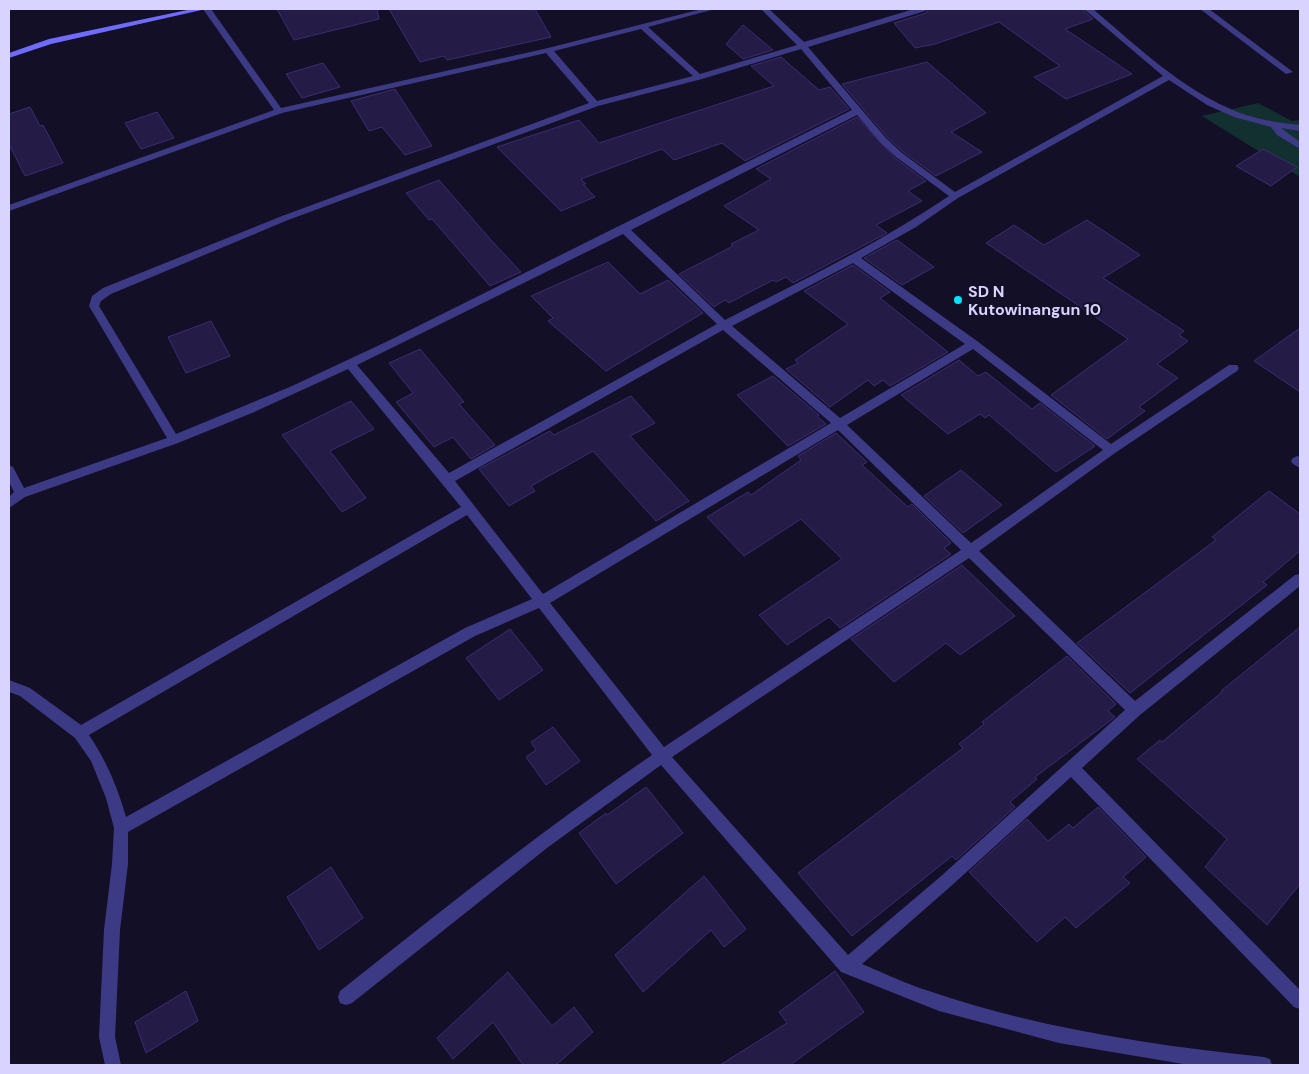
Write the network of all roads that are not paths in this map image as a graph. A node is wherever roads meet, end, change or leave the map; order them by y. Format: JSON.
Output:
{"nodes":[{"id":1,"x":202,"y":9,"type":"edge"},
{"id":2,"x":207,"y":9,"type":"edge"},
{"id":3,"x":711,"y":9,"type":"edge"},
{"id":4,"x":765,"y":9,"type":"edge"},
{"id":5,"x":922,"y":9,"type":"edge"},
{"id":6,"x":1088,"y":9,"type":"edge"},
{"id":7,"x":1204,"y":9,"type":"edge"},
{"id":8,"x":643,"y":27,"type":"junction"},
{"id":9,"x":802,"y":45,"type":"junction"},
{"id":10,"x":548,"y":50,"type":"junction"},
{"id":11,"x":9,"y":56,"type":"edge"},
{"id":12,"x":1289,"y":72,"type":"dead end"},
{"id":13,"x":1169,"y":76,"type":"junction"},
{"id":14,"x":699,"y":77,"type":"junction"},
{"id":15,"x":595,"y":104,"type":"junction"},
{"id":16,"x":279,"y":111,"type":"junction"},
{"id":17,"x":857,"y":111,"type":"junction"},
{"id":18,"x":1275,"y":126,"type":"junction"},
{"id":19,"x":1300,"y":128,"type":"edge"},
{"id":20,"x":1300,"y":146,"type":"edge"},
{"id":21,"x":955,"y":196,"type":"junction"},
{"id":22,"x":9,"y":208,"type":"edge"},
{"id":23,"x":624,"y":229,"type":"junction"},
{"id":24,"x":854,"y":258,"type":"junction"},
{"id":25,"x":724,"y":325,"type":"junction"},
{"id":26,"x":973,"y":344,"type":"junction"},
{"id":27,"x":349,"y":363,"type":"junction"},
{"id":28,"x":1233,"y":368,"type":"dead end"},
{"id":29,"x":839,"y":424,"type":"junction"},
{"id":30,"x":174,"y":440,"type":"junction"},
{"id":31,"x":1111,"y":450,"type":"junction"},
{"id":32,"x":9,"y":470,"type":"edge"},
{"id":33,"x":447,"y":480,"type":"junction"},
{"id":34,"x":21,"y":494,"type":"junction"},
{"id":35,"x":9,"y":503,"type":"edge"},
{"id":36,"x":468,"y":509,"type":"junction"},
{"id":37,"x":970,"y":551,"type":"junction"},
{"id":38,"x":1300,"y":579,"type":"edge"},
{"id":39,"x":542,"y":601,"type":"junction"},
{"id":40,"x":9,"y":686,"type":"edge"},
{"id":41,"x":1135,"y":710,"type":"junction"},
{"id":42,"x":80,"y":732,"type":"junction"},
{"id":43,"x":662,"y":756,"type":"junction"},
{"id":44,"x":1070,"y":767,"type":"junction"},
{"id":45,"x":121,"y":828,"type":"junction"},
{"id":46,"x":847,"y":966,"type":"junction"},
{"id":47,"x":346,"y":998,"type":"dead end"},
{"id":48,"x":1300,"y":999,"type":"edge"},
{"id":49,"x":113,"y":1065,"type":"edge"},
{"id":50,"x":1264,"y":1065,"type":"edge"}],
"edges":[{"from":1,"to":11,"type":"street"},
{"from":2,"to":16,"type":"street"},
{"from":3,"to":8,"type":"street"},
{"from":4,"to":9,"type":"street"},
{"from":5,"to":9,"type":"street"},
{"from":6,"to":13,"type":"street"},
{"from":7,"to":12,"type":"street"},
{"from":8,"to":10,"type":"street"},
{"from":8,"to":14,"type":"street"},
{"from":9,"to":14,"type":"street"},
{"from":9,"to":17,"type":"street"},
{"from":10,"to":15,"type":"street"},
{"from":10,"to":16,"type":"street"},
{"from":13,"to":18,"type":"street"},
{"from":13,"to":21,"type":"street"},
{"from":14,"to":15,"type":"street"},
{"from":15,"to":30,"type":"street"},
{"from":16,"to":22,"type":"street"},
{"from":17,"to":21,"type":"street"},
{"from":17,"to":23,"type":"street"},
{"from":18,"to":19,"type":"street"},
{"from":18,"to":20,"type":"street"},
{"from":21,"to":24,"type":"street"},
{"from":23,"to":25,"type":"street"},
{"from":23,"to":27,"type":"street"},
{"from":24,"to":25,"type":"street"},
{"from":24,"to":26,"type":"street"},
{"from":25,"to":29,"type":"street"},
{"from":25,"to":33,"type":"street"},
{"from":26,"to":29,"type":"street"},
{"from":26,"to":31,"type":"street"},
{"from":27,"to":30,"type":"street"},
{"from":27,"to":33,"type":"street"},
{"from":28,"to":31,"type":"street"},
{"from":29,"to":37,"type":"street"},
{"from":29,"to":39,"type":"street"},
{"from":30,"to":34,"type":"street"},
{"from":31,"to":37,"type":"street"},
{"from":32,"to":34,"type":"street"},
{"from":33,"to":36,"type":"street"},
{"from":34,"to":35,"type":"street"},
{"from":36,"to":39,"type":"street"},
{"from":36,"to":42,"type":"street"},
{"from":37,"to":41,"type":"street"},
{"from":37,"to":43,"type":"street"},
{"from":38,"to":41,"type":"street"},
{"from":39,"to":43,"type":"street"},
{"from":39,"to":45,"type":"street"},
{"from":40,"to":42,"type":"street"},
{"from":41,"to":44,"type":"street"},
{"from":42,"to":45,"type":"street"},
{"from":43,"to":46,"type":"street"},
{"from":43,"to":47,"type":"street"},
{"from":44,"to":46,"type":"street"},
{"from":44,"to":48,"type":"street"},
{"from":45,"to":49,"type":"street"},
{"from":46,"to":50,"type":"street"}]}
